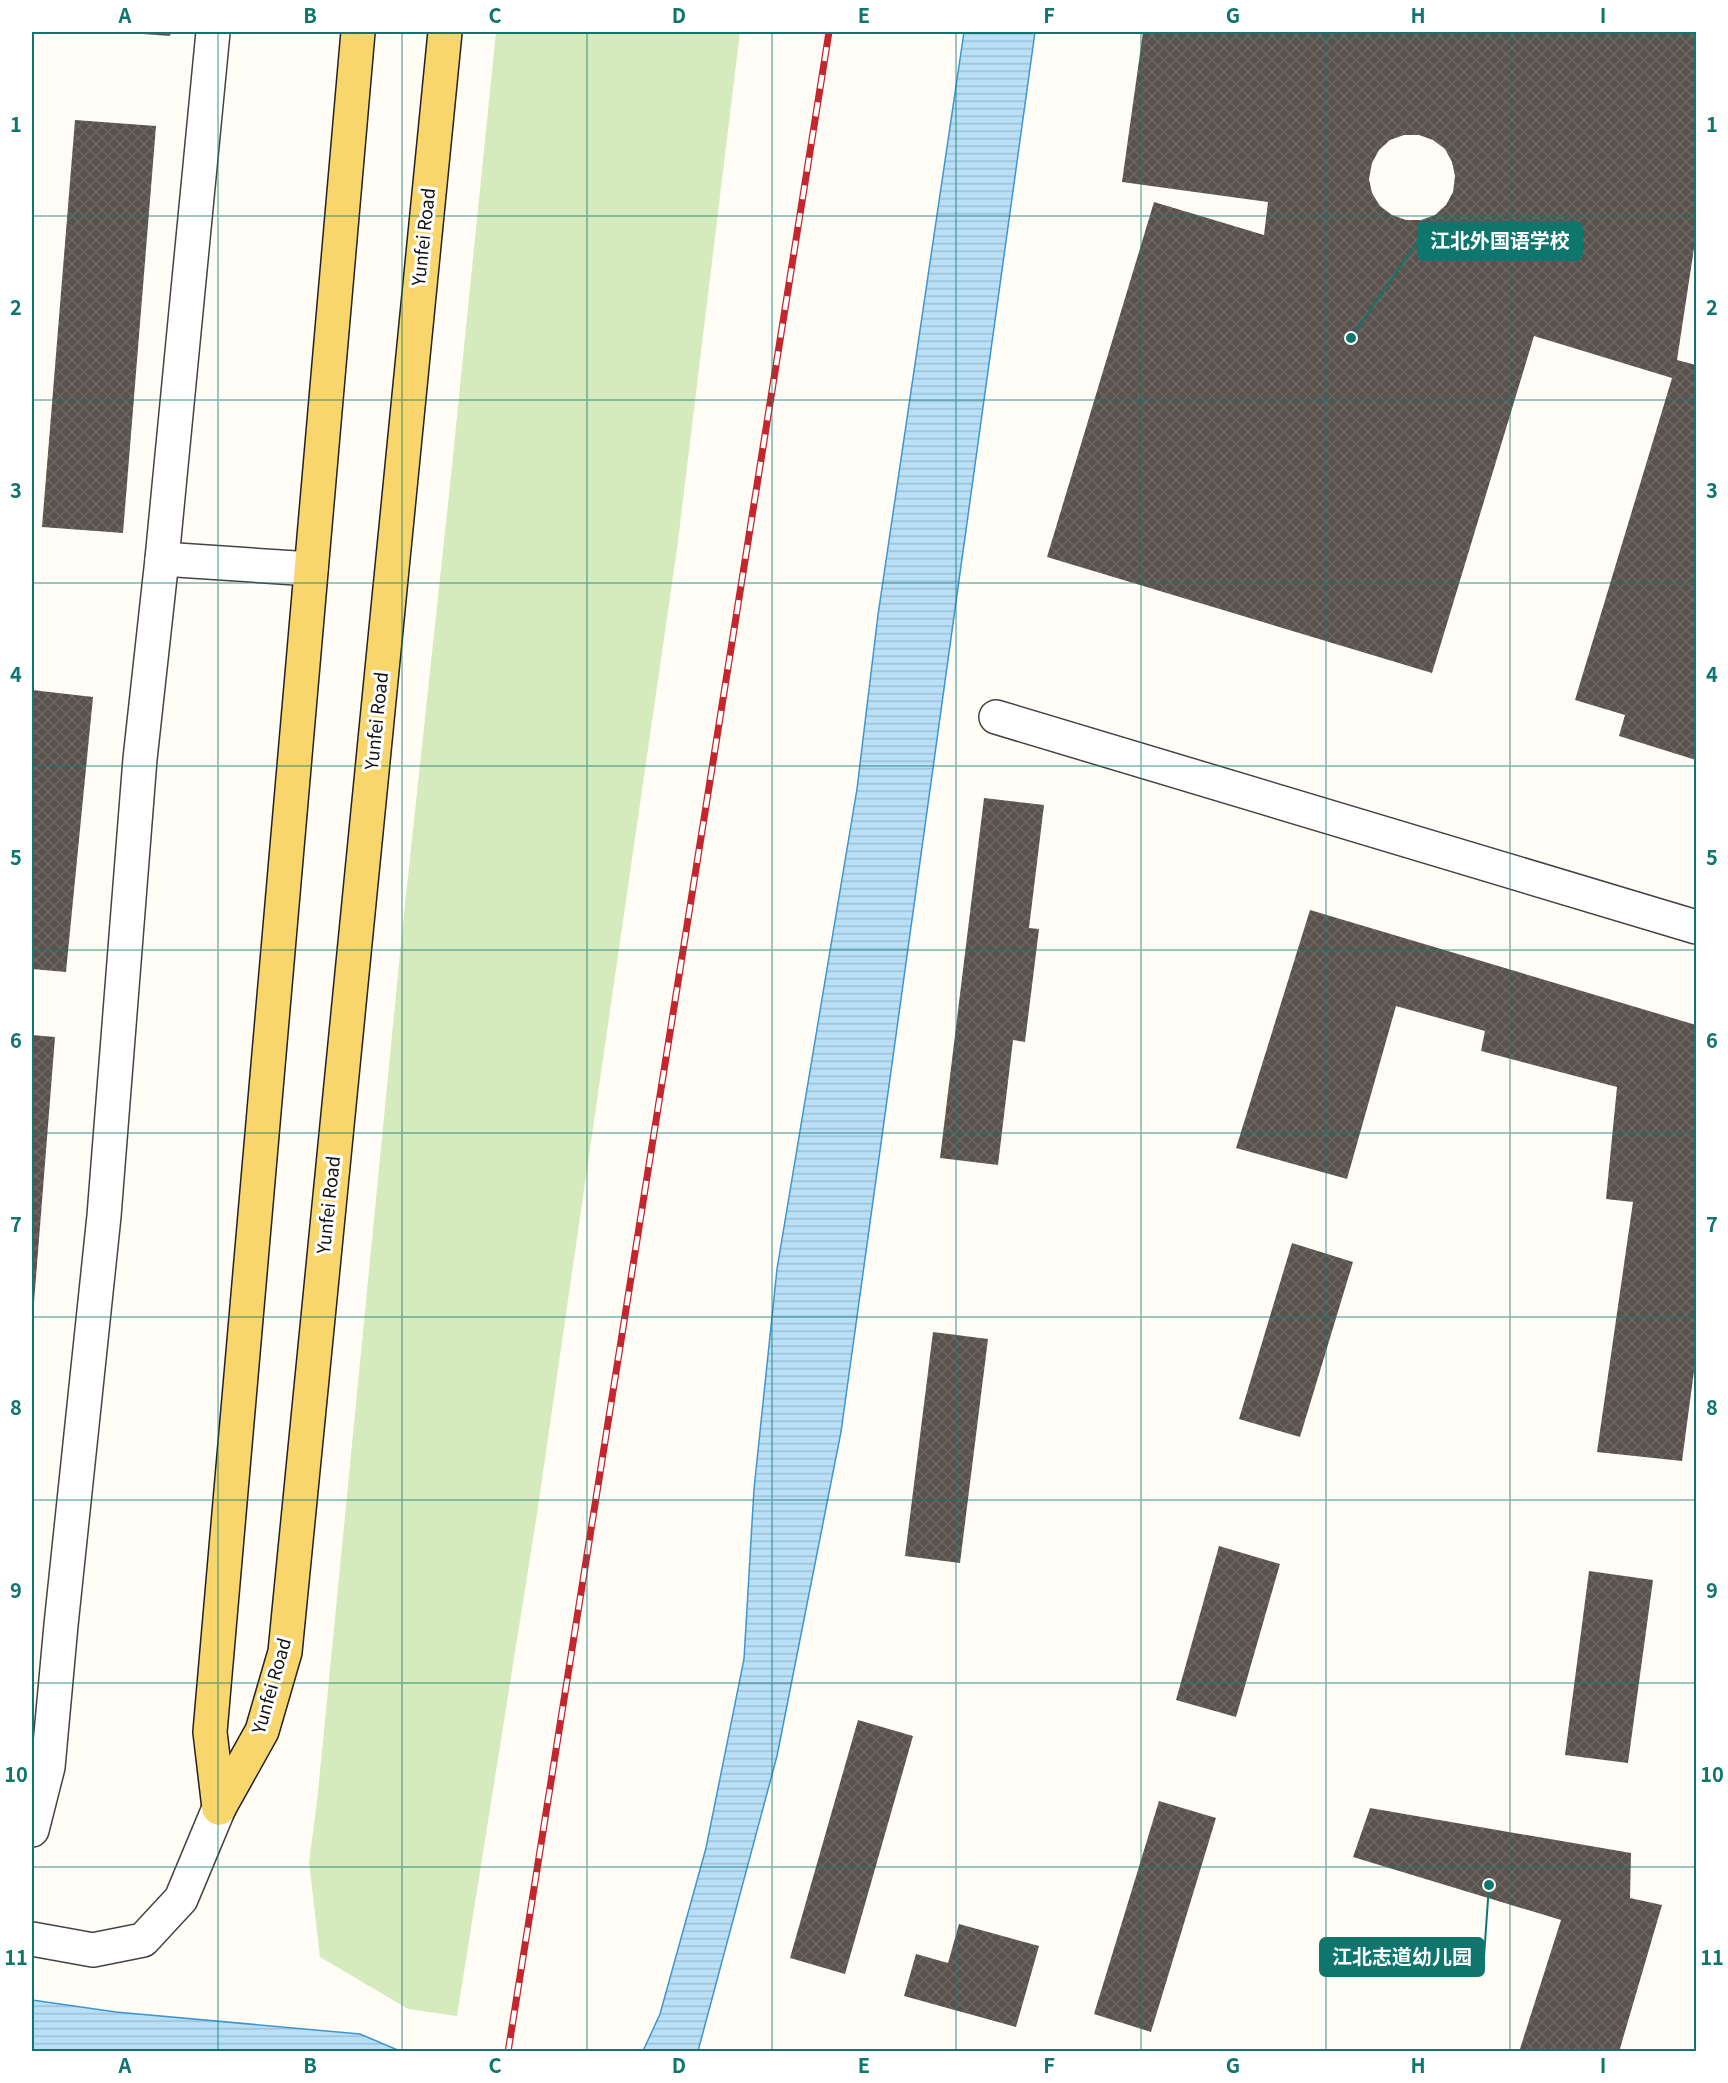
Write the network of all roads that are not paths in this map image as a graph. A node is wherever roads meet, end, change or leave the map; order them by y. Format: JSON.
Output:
{"nodes":[{"id":1,"x":213,"y":32,"type":"edge"},
{"id":2,"x":358,"y":32,"type":"edge"},
{"id":3,"x":445,"y":32,"type":"edge"},
{"id":4,"x":162,"y":560,"type":"junction"},
{"id":5,"x":311,"y":569,"type":"junction"},
{"id":6,"x":996,"y":717,"type":"dead end"},
{"id":7,"x":1696,"y":927,"type":"edge"},
{"id":8,"x":219,"y":1808,"type":"junction"},
{"id":9,"x":32,"y":1830,"type":"edge"},
{"id":10,"x":32,"y":1939,"type":"edge"}],
"edges":[{"from":1,"to":4,"type":"street"},
{"from":2,"to":5,"type":"main road"},
{"from":3,"to":8,"type":"main road","name":"Yunfei Road"},
{"from":4,"to":5,"type":"street"},
{"from":4,"to":9,"type":"street"},
{"from":5,"to":8,"type":"main road"},
{"from":6,"to":7,"type":"street"},
{"from":8,"to":10,"type":"street"}]}
